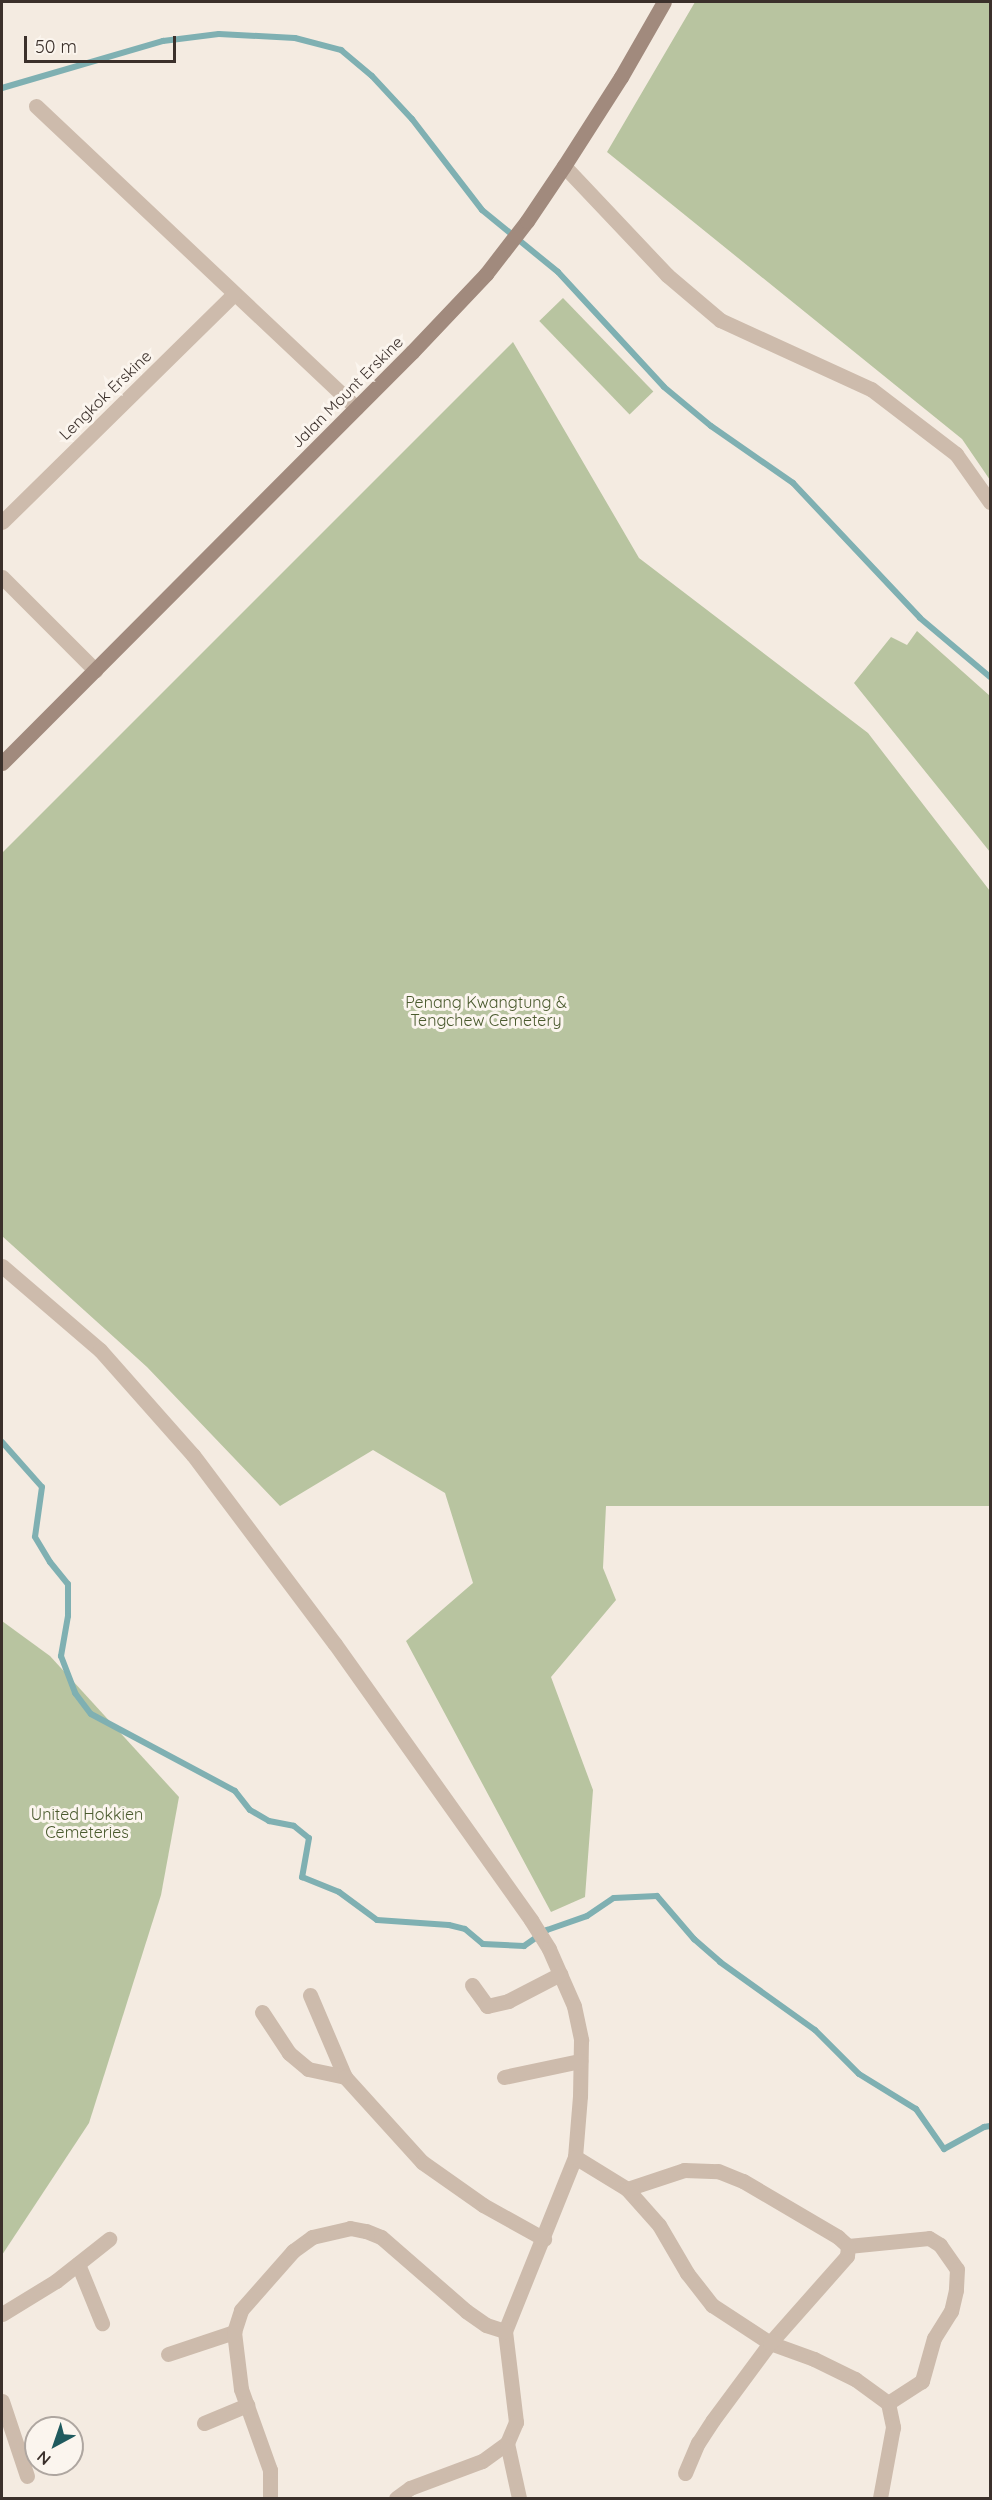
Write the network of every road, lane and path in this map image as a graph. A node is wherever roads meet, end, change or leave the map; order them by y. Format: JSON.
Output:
{"nodes":[{"id":1,"x":664,"y":2,"type":"edge"},
{"id":2,"x":36,"y":106,"type":"dead end"},
{"id":3,"x":564,"y":166,"type":"junction"},
{"id":4,"x":234,"y":294,"type":"junction"},
{"id":5,"x":356,"y":408,"type":"junction"},
{"id":6,"x":990,"y":502,"type":"edge"},
{"id":7,"x":2,"y":522,"type":"edge"},
{"id":8,"x":2,"y":577,"type":"edge"},
{"id":9,"x":95,"y":670,"type":"junction"},
{"id":10,"x":2,"y":763,"type":"edge"},
{"id":11,"x":2,"y":1266,"type":"edge"},
{"id":12,"x":560,"y":1974,"type":"junction"},
{"id":13,"x":471,"y":1985,"type":"dead end"},
{"id":14,"x":310,"y":1995,"type":"dead end"},
{"id":15,"x":262,"y":2012,"type":"dead end"},
{"id":16,"x":580,"y":2061,"type":"junction"},
{"id":17,"x":345,"y":2077,"type":"junction"},
{"id":18,"x":504,"y":2077,"type":"dead end"},
{"id":19,"x":575,"y":2157,"type":"junction"},
{"id":20,"x":627,"y":2189,"type":"junction"},
{"id":21,"x":109,"y":2239,"type":"dead end"},
{"id":22,"x":544,"y":2239,"type":"junction"},
{"id":23,"x":848,"y":2246,"type":"junction"},
{"id":24,"x":78,"y":2264,"type":"junction"},
{"id":25,"x":2,"y":2314,"type":"edge"},
{"id":26,"x":102,"y":2323,"type":"dead end"},
{"id":27,"x":505,"y":2331,"type":"junction"},
{"id":28,"x":234,"y":2332,"type":"junction"},
{"id":29,"x":770,"y":2343,"type":"junction"},
{"id":30,"x":168,"y":2354,"type":"dead end"},
{"id":31,"x":2,"y":2401,"type":"edge"},
{"id":32,"x":888,"y":2403,"type":"junction"},
{"id":33,"x":247,"y":2405,"type":"junction"},
{"id":34,"x":204,"y":2423,"type":"dead end"},
{"id":35,"x":507,"y":2443,"type":"junction"},
{"id":36,"x":24,"y":2467,"type":"edge"},
{"id":37,"x":686,"y":2473,"type":"dead end"},
{"id":38,"x":270,"y":2499,"type":"edge"},
{"id":39,"x":396,"y":2499,"type":"edge"},
{"id":40,"x":519,"y":2499,"type":"edge"},
{"id":41,"x":880,"y":2499,"type":"edge"}],
"edges":[{"from":1,"to":3,"type":"main road","name":"Jalan Mount Erskine"},
{"from":2,"to":4,"type":"street"},
{"from":3,"to":5,"type":"main road","name":"Jalan Mount Erskine"},
{"from":3,"to":6,"type":"street"},
{"from":4,"to":5,"type":"street"},
{"from":4,"to":7,"type":"street","name":"Lengkok Erskine"},
{"from":5,"to":9,"type":"main road","name":"Jalan Mount Erskine"},
{"from":8,"to":9,"type":"street"},
{"from":9,"to":10,"type":"main road","name":"Jalan Mount Erskine"},
{"from":11,"to":12,"type":"street"},
{"from":12,"to":13,"type":"street"},
{"from":12,"to":16,"type":"street"},
{"from":14,"to":17,"type":"street"},
{"from":15,"to":17,"type":"street"},
{"from":16,"to":18,"type":"street"},
{"from":16,"to":19,"type":"street"},
{"from":17,"to":22,"type":"street"},
{"from":19,"to":20,"type":"street"},
{"from":19,"to":22,"type":"street"},
{"from":20,"to":23,"type":"street"},
{"from":20,"to":29,"type":"street"},
{"from":21,"to":24,"type":"street"},
{"from":22,"to":27,"type":"street"},
{"from":23,"to":29,"type":"street"},
{"from":23,"to":32,"type":"street"},
{"from":24,"to":25,"type":"street"},
{"from":24,"to":26,"type":"street"},
{"from":27,"to":28,"type":"street"},
{"from":27,"to":35,"type":"street"},
{"from":28,"to":30,"type":"street"},
{"from":28,"to":33,"type":"street"},
{"from":29,"to":32,"type":"street"},
{"from":29,"to":37,"type":"street"},
{"from":31,"to":36,"type":"street"},
{"from":32,"to":41,"type":"street"},
{"from":33,"to":34,"type":"street"},
{"from":33,"to":38,"type":"street"},
{"from":35,"to":39,"type":"street"},
{"from":35,"to":40,"type":"street"}]}
